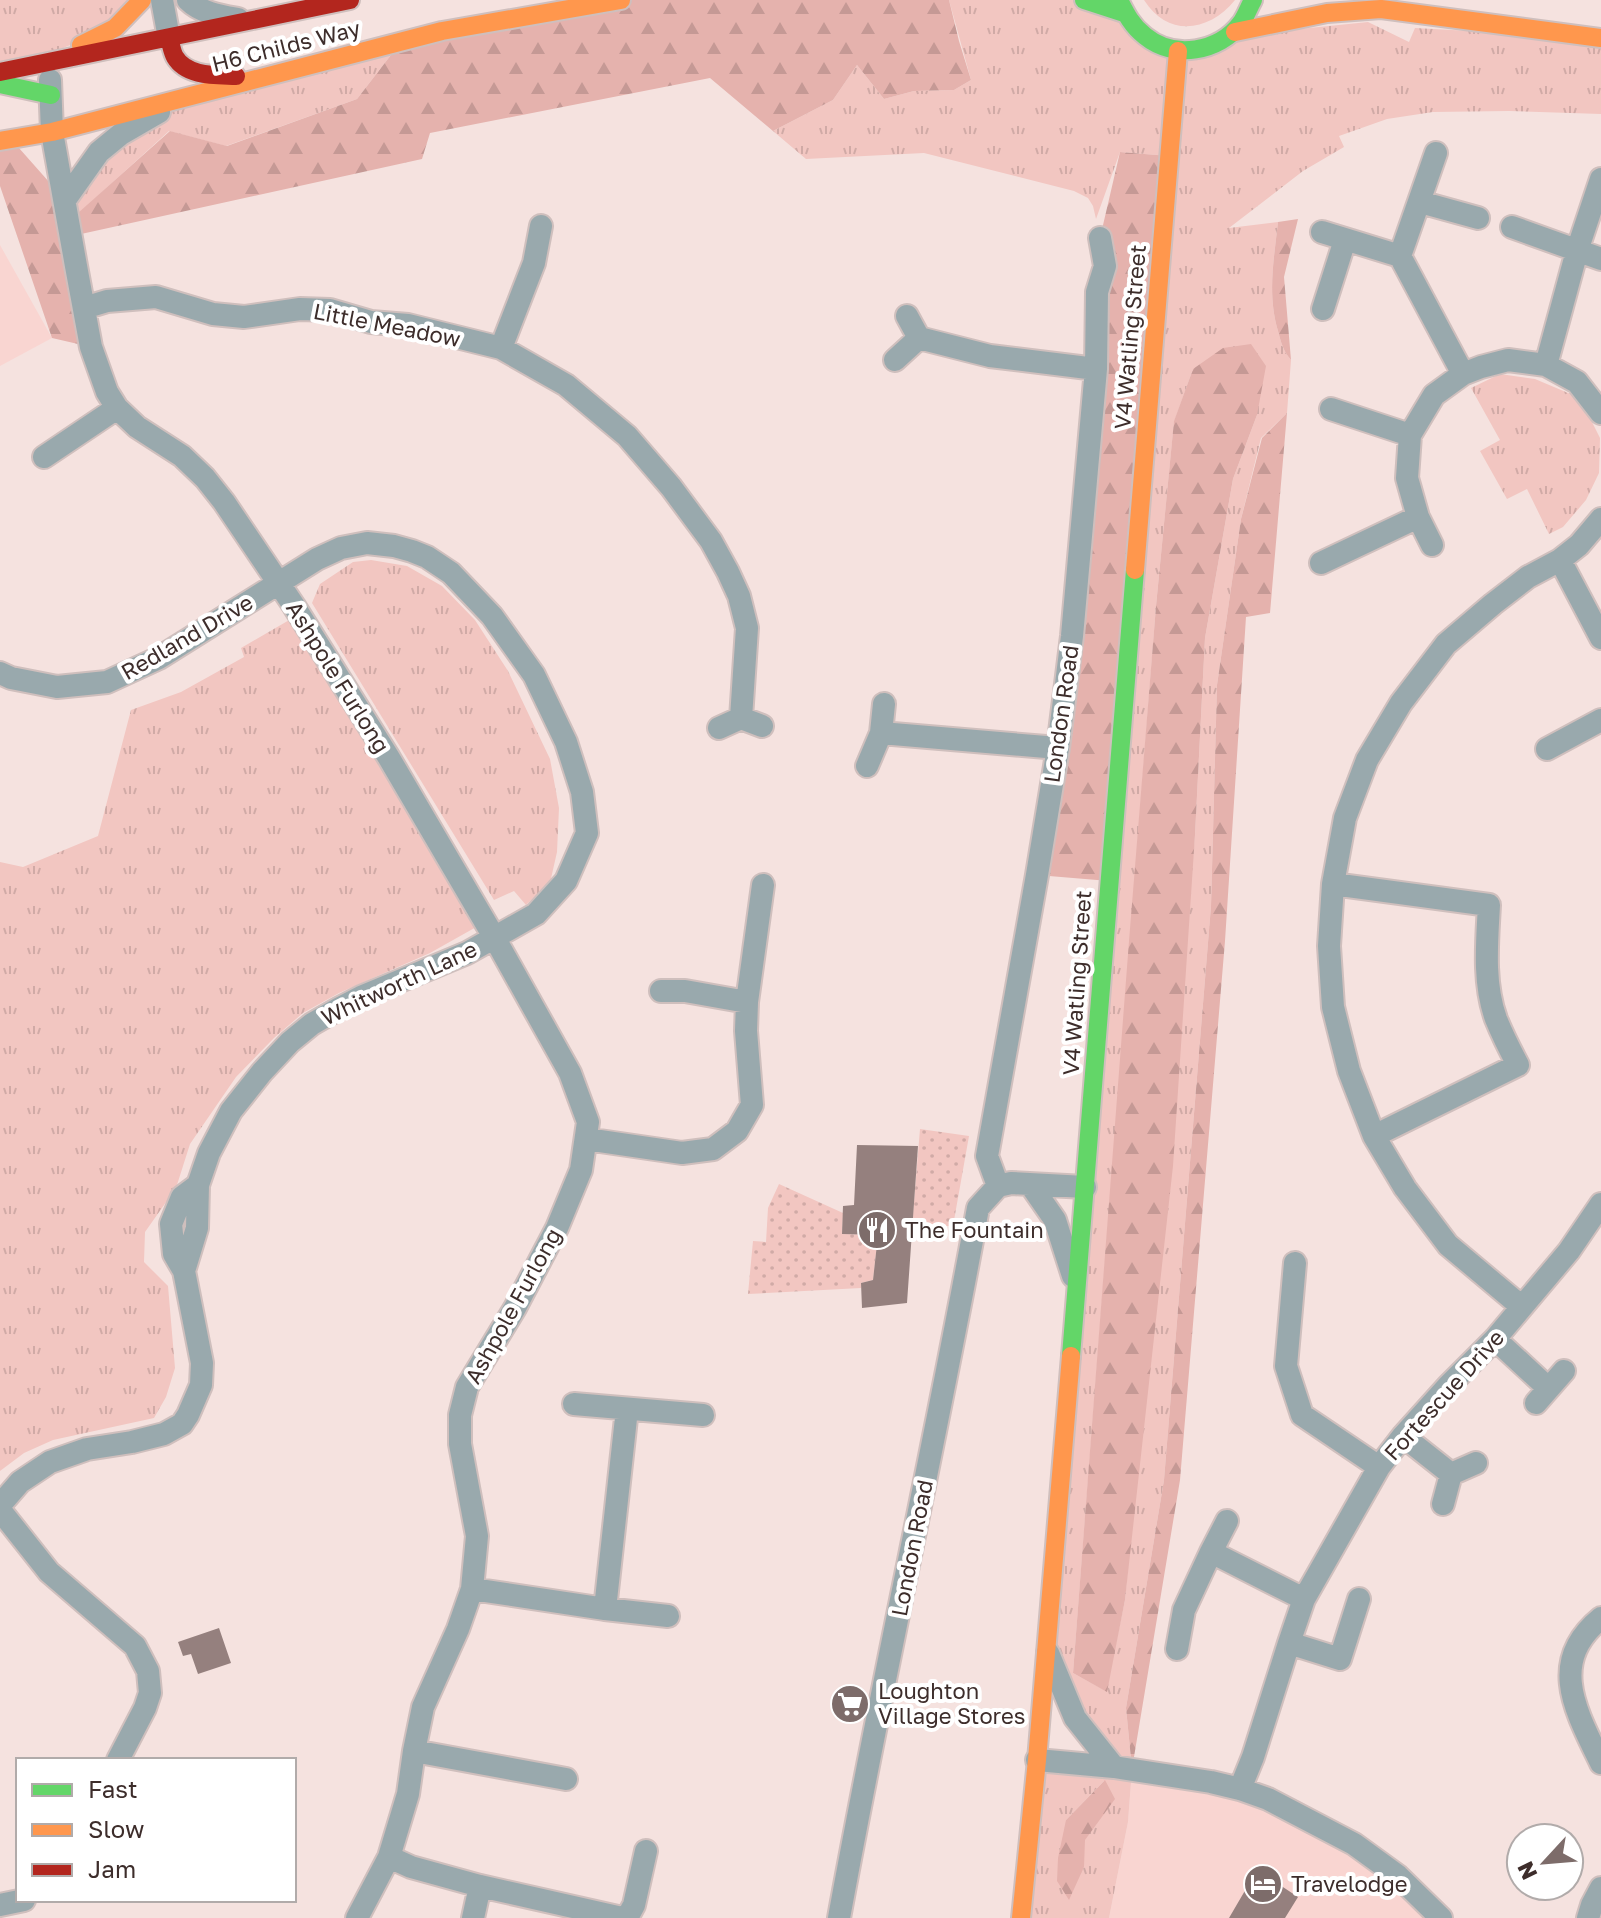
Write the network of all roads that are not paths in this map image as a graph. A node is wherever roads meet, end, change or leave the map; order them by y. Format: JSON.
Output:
{"nodes":[{"id":1,"x":142,"y":0,"type":"edge"},
{"id":2,"x":162,"y":0,"type":"edge"},
{"id":3,"x":188,"y":0,"type":"edge"},
{"id":4,"x":350,"y":0,"type":"edge"},
{"id":5,"x":621,"y":0,"type":"edge"},
{"id":6,"x":1084,"y":0,"type":"edge"},
{"id":7,"x":1253,"y":0,"type":"edge"},
{"id":8,"x":1121,"y":7,"type":"edge"},
{"id":9,"x":246,"y":20,"type":"junction"},
{"id":10,"x":1235,"y":32,"type":"junction"},
{"id":11,"x":169,"y":38,"type":"junction"},
{"id":12,"x":1601,"y":38,"type":"edge"},
{"id":13,"x":1178,"y":51,"type":"junction"},
{"id":14,"x":49,"y":61,"type":"junction"},
{"id":15,"x":0,"y":72,"type":"edge"},
{"id":16,"x":263,"y":77,"type":"junction"},
{"id":17,"x":0,"y":84,"type":"edge"},
{"id":18,"x":51,"y":95,"type":"junction"},
{"id":19,"x":189,"y":95,"type":"junction"},
{"id":20,"x":52,"y":132,"type":"junction"},
{"id":21,"x":5,"y":140,"type":"edge"},
{"id":22,"x":1436,"y":153,"type":"dead end"},
{"id":23,"x":1601,"y":179,"type":"edge"},
{"id":24,"x":65,"y":200,"type":"junction"},
{"id":25,"x":1420,"y":202,"type":"junction"},
{"id":26,"x":1478,"y":218,"type":"dead end"},
{"id":27,"x":541,"y":226,"type":"dead end"},
{"id":28,"x":1512,"y":227,"type":"dead end"},
{"id":29,"x":1322,"y":232,"type":"dead end"},
{"id":30,"x":1100,"y":238,"type":"dead end"},
{"id":31,"x":1345,"y":240,"type":"junction"},
{"id":32,"x":1577,"y":251,"type":"junction"},
{"id":33,"x":1400,"y":256,"type":"junction"},
{"id":34,"x":1601,"y":259,"type":"edge"},
{"id":35,"x":84,"y":308,"type":"junction"},
{"id":36,"x":1323,"y":309,"type":"dead end"},
{"id":37,"x":907,"y":316,"type":"dead end"},
{"id":38,"x":919,"y":338,"type":"junction"},
{"id":39,"x":501,"y":348,"type":"junction"},
{"id":40,"x":895,"y":360,"type":"dead end"},
{"id":41,"x":1546,"y":365,"type":"junction"},
{"id":42,"x":1096,"y":369,"type":"junction"},
{"id":43,"x":1463,"y":374,"type":"junction"},
{"id":44,"x":117,"y":408,"type":"junction"},
{"id":45,"x":1331,"y":409,"type":"dead end"},
{"id":46,"x":1601,"y":413,"type":"edge"},
{"id":47,"x":1410,"y":435,"type":"junction"},
{"id":48,"x":44,"y":457,"type":"dead end"},
{"id":49,"x":1418,"y":517,"type":"junction"},
{"id":50,"x":1601,"y":519,"type":"edge"},
{"id":51,"x":1432,"y":545,"type":"dead end"},
{"id":52,"x":1560,"y":560,"type":"junction"},
{"id":53,"x":1321,"y":563,"type":"dead end"},
{"id":54,"x":279,"y":583,"type":"junction"},
{"id":55,"x":1601,"y":638,"type":"edge"},
{"id":56,"x":0,"y":673,"type":"edge"},
{"id":57,"x":884,"y":704,"type":"dead end"},
{"id":58,"x":741,"y":718,"type":"junction"},
{"id":59,"x":1601,"y":720,"type":"edge"},
{"id":60,"x":762,"y":726,"type":"dead end"},
{"id":61,"x":719,"y":728,"type":"dead end"},
{"id":62,"x":881,"y":733,"type":"junction"},
{"id":63,"x":1058,"y":748,"type":"junction"},
{"id":64,"x":1547,"y":749,"type":"dead end"},
{"id":65,"x":867,"y":766,"type":"dead end"},
{"id":66,"x":1333,"y":884,"type":"junction"},
{"id":67,"x":763,"y":885,"type":"dead end"},
{"id":68,"x":494,"y":937,"type":"junction"},
{"id":69,"x":661,"y":991,"type":"dead end"},
{"id":70,"x":747,"y":1002,"type":"junction"},
{"id":71,"x":1374,"y":1136,"type":"junction"},
{"id":72,"x":586,"y":1139,"type":"junction"},
{"id":73,"x":1030,"y":1184,"type":"junction"},
{"id":74,"x":998,"y":1186,"type":"junction"},
{"id":75,"x":1085,"y":1187,"type":"junction"},
{"id":76,"x":1601,"y":1204,"type":"edge"},
{"id":77,"x":1295,"y":1263,"type":"dead end"},
{"id":78,"x":1076,"y":1285,"type":"junction"},
{"id":79,"x":1522,"y":1307,"type":"junction"},
{"id":80,"x":1495,"y":1339,"type":"junction"},
{"id":81,"x":1564,"y":1371,"type":"dead end"},
{"id":82,"x":574,"y":1404,"type":"dead end"},
{"id":83,"x":627,"y":1409,"type":"junction"},
{"id":84,"x":703,"y":1415,"type":"dead end"},
{"id":85,"x":1403,"y":1436,"type":"junction"},
{"id":86,"x":1476,"y":1463,"type":"dead end"},
{"id":87,"x":1379,"y":1467,"type":"junction"},
{"id":88,"x":1451,"y":1474,"type":"junction"},
{"id":89,"x":1443,"y":1504,"type":"dead end"},
{"id":90,"x":0,"y":1508,"type":"edge"},
{"id":91,"x":1227,"y":1521,"type":"dead end"},
{"id":92,"x":1211,"y":1552,"type":"junction"},
{"id":93,"x":472,"y":1589,"type":"junction"},
{"id":94,"x":1304,"y":1599,"type":"junction"},
{"id":95,"x":1359,"y":1599,"type":"dead end"},
{"id":96,"x":605,"y":1609,"type":"junction"},
{"id":97,"x":668,"y":1616,"type":"dead end"},
{"id":98,"x":1601,"y":1618,"type":"edge"},
{"id":99,"x":1289,"y":1643,"type":"junction"},
{"id":100,"x":1046,"y":1648,"type":"junction"},
{"id":101,"x":1177,"y":1649,"type":"dead end"},
{"id":102,"x":414,"y":1751,"type":"junction"},
{"id":103,"x":119,"y":1758,"type":"edge"},
{"id":104,"x":1037,"y":1760,"type":"junction"},
{"id":105,"x":1601,"y":1763,"type":"edge"},
{"id":106,"x":1114,"y":1767,"type":"junction"},
{"id":107,"x":566,"y":1779,"type":"dead end"},
{"id":108,"x":1240,"y":1789,"type":"junction"},
{"id":109,"x":646,"y":1851,"type":"dead end"},
{"id":110,"x":389,"y":1857,"type":"junction"},
{"id":111,"x":480,"y":1886,"type":"junction"},
{"id":112,"x":1601,"y":1888,"type":"edge"},
{"id":113,"x":357,"y":1918,"type":"edge"},
{"id":114,"x":473,"y":1918,"type":"edge"},
{"id":115,"x":624,"y":1918,"type":"edge"},
{"id":116,"x":839,"y":1918,"type":"edge"},
{"id":117,"x":1021,"y":1918,"type":"edge"},
{"id":118,"x":1441,"y":1918,"type":"edge"},
{"id":119,"x":1588,"y":1918,"type":"edge"}],
"edges":[{"from":1,"to":14,"type":"street"},
{"from":2,"to":11,"type":"street"},
{"from":3,"to":9,"type":"street"},
{"from":4,"to":9,"type":"street","name":"H6 Childs Way"},
{"from":5,"to":16,"type":"street","name":"H6 Childs Way"},
{"from":6,"to":8,"type":"street"},
{"from":7,"to":10,"type":"street"},
{"from":8,"to":13,"type":"street"},
{"from":9,"to":11,"type":"street","name":"H6 Childs Way"},
{"from":10,"to":12,"type":"street"},
{"from":10,"to":13,"type":"street"},
{"from":11,"to":14,"type":"street","name":"H6 Childs Way"},
{"from":11,"to":16,"type":"street"},
{"from":13,"to":75,"type":"street","name":"V4 Watling Street"},
{"from":14,"to":15,"type":"street","name":"H6 Childs Way"},
{"from":14,"to":18,"type":"street","name":"Ashpole Furlong"},
{"from":16,"to":19,"type":"street","name":"H6 Childs Way"},
{"from":17,"to":18,"type":"street"},
{"from":18,"to":20,"type":"street","name":"Ashpole Furlong"},
{"from":19,"to":20,"type":"street","name":"H6 Childs Way"},
{"from":19,"to":24,"type":"street"},
{"from":20,"to":21,"type":"street","name":"H6 Childs Way"},
{"from":20,"to":24,"type":"street","name":"Ashpole Furlong"},
{"from":22,"to":25,"type":"street"},
{"from":23,"to":32,"type":"street"},
{"from":24,"to":35,"type":"street","name":"Ashpole Furlong"},
{"from":25,"to":26,"type":"street"},
{"from":25,"to":33,"type":"street"},
{"from":27,"to":39,"type":"street"},
{"from":28,"to":32,"type":"street"},
{"from":29,"to":31,"type":"street"},
{"from":30,"to":42,"type":"street","name":"London Road"},
{"from":31,"to":33,"type":"street"},
{"from":31,"to":36,"type":"street"},
{"from":32,"to":34,"type":"street"},
{"from":32,"to":41,"type":"street"},
{"from":33,"to":43,"type":"street"},
{"from":35,"to":39,"type":"street","name":"Little Meadow"},
{"from":35,"to":44,"type":"street","name":"Ashpole Furlong"},
{"from":37,"to":38,"type":"street"},
{"from":38,"to":40,"type":"street"},
{"from":38,"to":42,"type":"street"},
{"from":39,"to":58,"type":"street","name":"Little Meadow"},
{"from":41,"to":43,"type":"street"},
{"from":41,"to":46,"type":"street"},
{"from":42,"to":63,"type":"street","name":"London Road"},
{"from":43,"to":47,"type":"street"},
{"from":44,"to":48,"type":"street"},
{"from":44,"to":54,"type":"street","name":"Ashpole Furlong"},
{"from":45,"to":47,"type":"street"},
{"from":47,"to":49,"type":"street"},
{"from":49,"to":51,"type":"street"},
{"from":49,"to":53,"type":"street"},
{"from":50,"to":52,"type":"street"},
{"from":52,"to":55,"type":"street"},
{"from":52,"to":66,"type":"street"},
{"from":54,"to":56,"type":"street","name":"Redland Drive"},
{"from":54,"to":68,"type":"street","name":"Ashpole Furlong"},
{"from":54,"to":68,"type":"street","name":"Ashpole Furlong"},
{"from":57,"to":62,"type":"street"},
{"from":58,"to":60,"type":"street"},
{"from":58,"to":61,"type":"street"},
{"from":59,"to":64,"type":"street"},
{"from":62,"to":63,"type":"street"},
{"from":62,"to":65,"type":"street"},
{"from":63,"to":74,"type":"street","name":"London Road"},
{"from":66,"to":71,"type":"street"},
{"from":66,"to":71,"type":"street"},
{"from":67,"to":70,"type":"street"},
{"from":68,"to":72,"type":"street","name":"Ashpole Furlong"},
{"from":68,"to":90,"type":"street","name":"Whitworth Lane"},
{"from":69,"to":70,"type":"street"},
{"from":70,"to":72,"type":"street"},
{"from":71,"to":79,"type":"street"},
{"from":72,"to":93,"type":"street","name":"Ashpole Furlong"},
{"from":73,"to":74,"type":"street"},
{"from":73,"to":75,"type":"street"},
{"from":73,"to":78,"type":"street"},
{"from":74,"to":116,"type":"street","name":"London Road"},
{"from":75,"to":78,"type":"street","name":"V4 Watling Street"},
{"from":76,"to":79,"type":"street","name":"Fortescue Drive"},
{"from":77,"to":87,"type":"street"},
{"from":78,"to":100,"type":"street","name":"V4 Watling Street"},
{"from":79,"to":80,"type":"street","name":"Fortescue Drive"},
{"from":80,"to":81,"type":"street"},
{"from":80,"to":85,"type":"street","name":"Fortescue Drive"},
{"from":82,"to":83,"type":"street"},
{"from":83,"to":84,"type":"street"},
{"from":83,"to":96,"type":"street"},
{"from":85,"to":87,"type":"street","name":"Fortescue Drive"},
{"from":85,"to":88,"type":"street"},
{"from":86,"to":88,"type":"street"},
{"from":87,"to":94,"type":"street","name":"Fortescue Drive"},
{"from":88,"to":89,"type":"street"},
{"from":90,"to":103,"type":"street"},
{"from":91,"to":92,"type":"street"},
{"from":92,"to":94,"type":"street"},
{"from":92,"to":101,"type":"street"},
{"from":93,"to":96,"type":"street"},
{"from":93,"to":102,"type":"street","name":"Ashpole Furlong"},
{"from":94,"to":99,"type":"street","name":"Fortescue Drive"},
{"from":95,"to":99,"type":"street"},
{"from":96,"to":97,"type":"street"},
{"from":98,"to":105,"type":"street"},
{"from":99,"to":108,"type":"street","name":"Fortescue Drive"},
{"from":100,"to":104,"type":"street","name":"V4 Watling Street"},
{"from":100,"to":106,"type":"street"},
{"from":102,"to":107,"type":"street"},
{"from":102,"to":110,"type":"street","name":"Ashpole Furlong"},
{"from":104,"to":106,"type":"street"},
{"from":104,"to":117,"type":"street","name":"V4 Watling Street"},
{"from":106,"to":108,"type":"street"},
{"from":108,"to":118,"type":"street"},
{"from":109,"to":115,"type":"street"},
{"from":110,"to":111,"type":"street"},
{"from":110,"to":113,"type":"street","name":"Ashpole Furlong"},
{"from":111,"to":114,"type":"street"},
{"from":111,"to":115,"type":"street"},
{"from":112,"to":119,"type":"street"}]}
